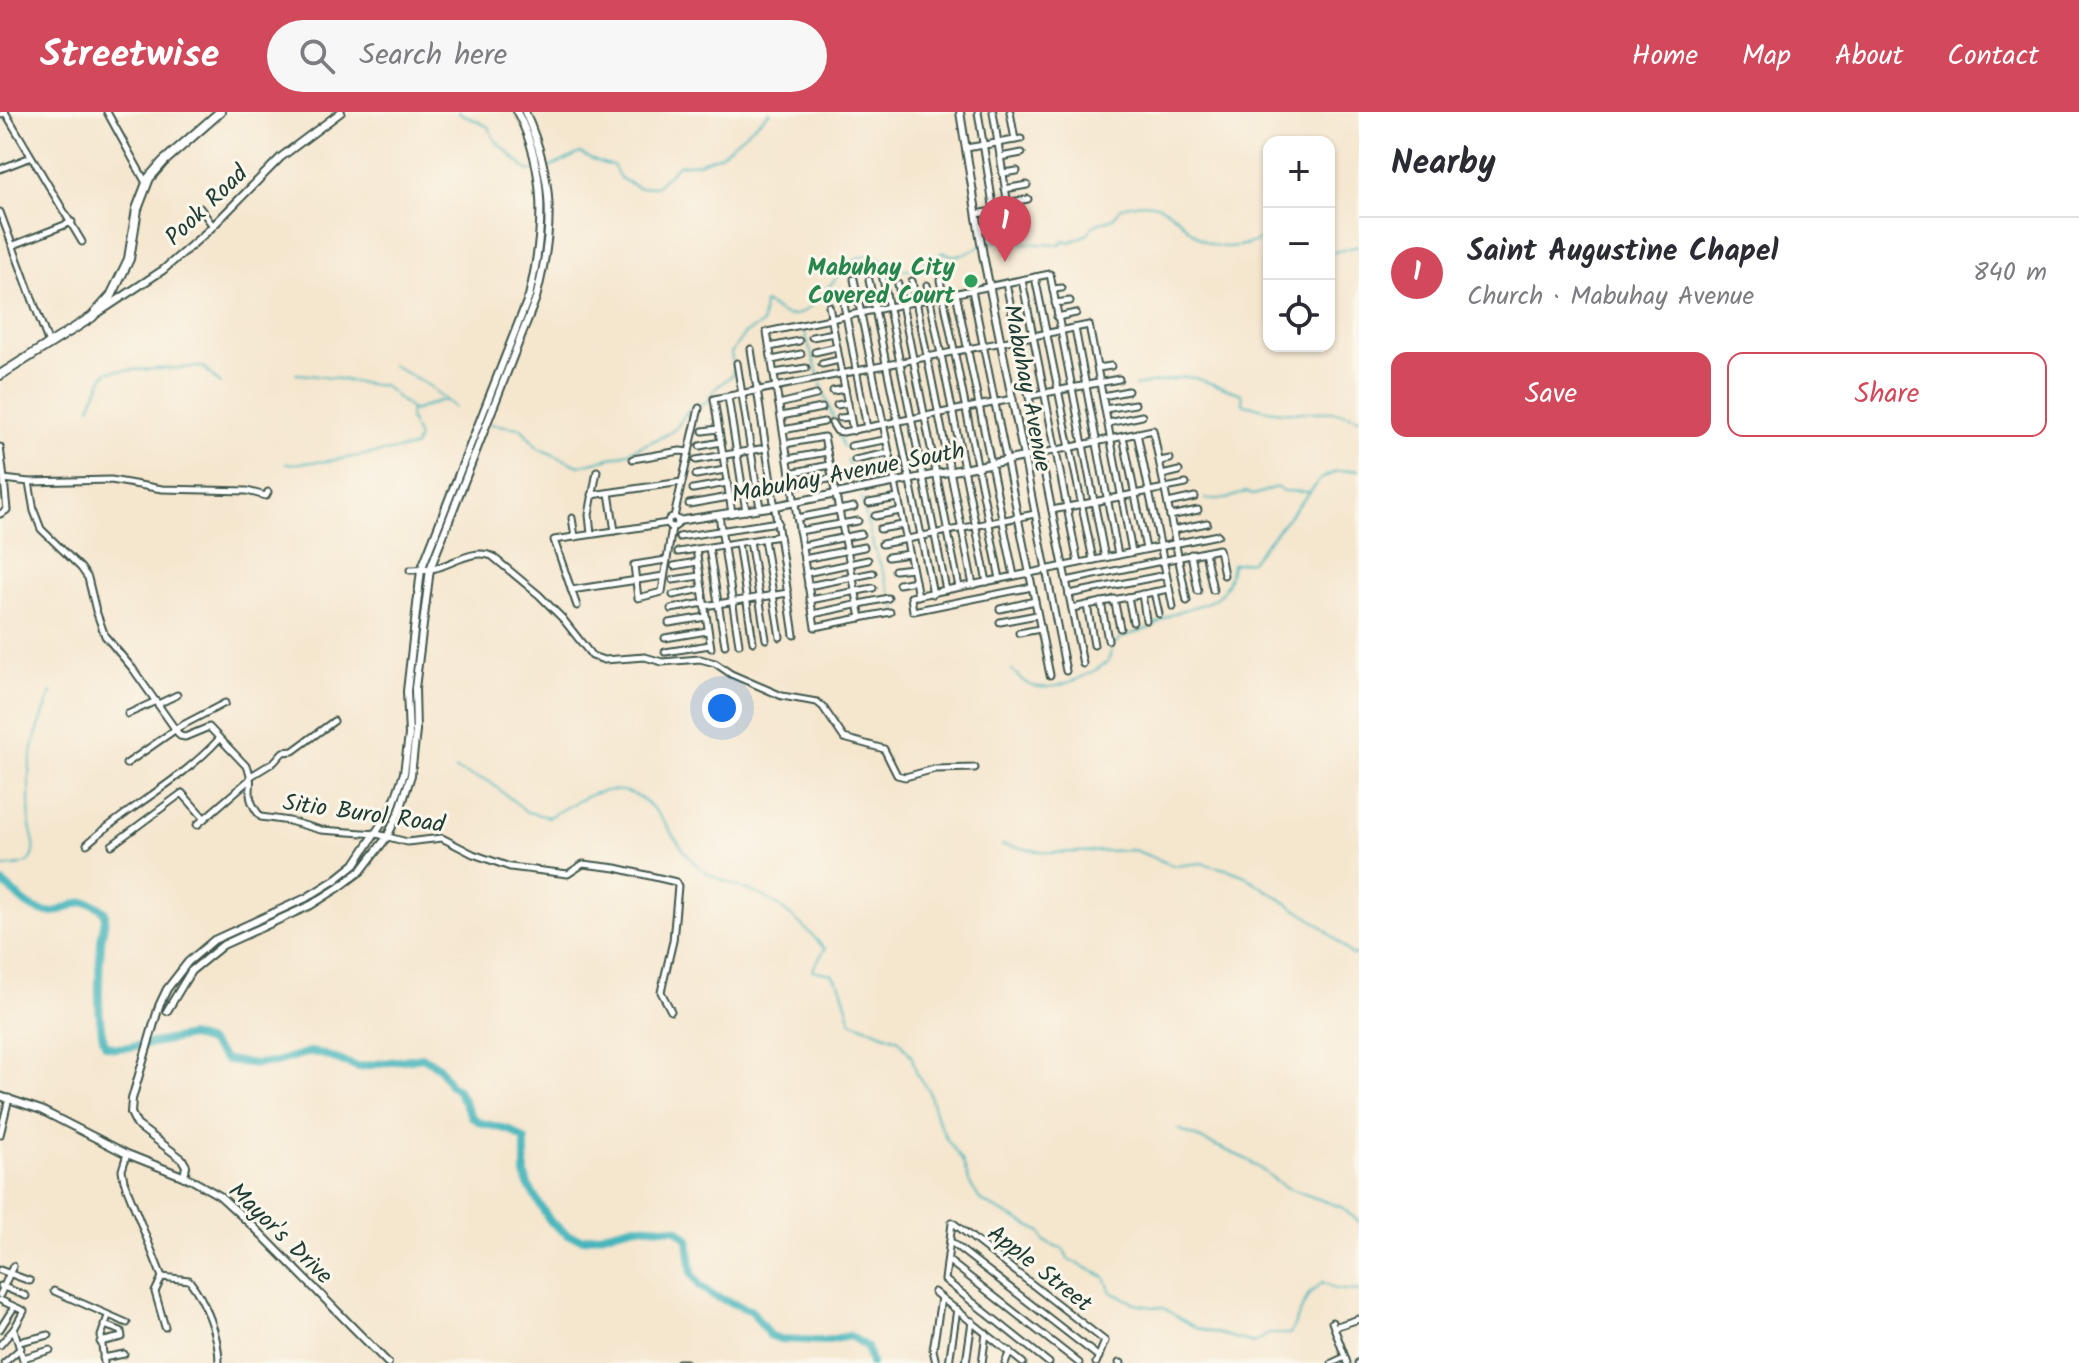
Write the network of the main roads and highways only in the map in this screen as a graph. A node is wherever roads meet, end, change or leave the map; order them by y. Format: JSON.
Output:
{"nodes":[{"id":1,"x":220,"y":112,"type":"edge"},
{"id":2,"x":114,"y":293,"type":"junction"},
{"id":3,"x":120,"y":301,"type":"road end"},
{"id":4,"x":0,"y":375,"type":"edge"}],
"edges":[{"from":1,"to":2,"type":"main road"},
{"from":2,"to":3,"type":"main road"},
{"from":2,"to":4,"type":"main road"}]}
